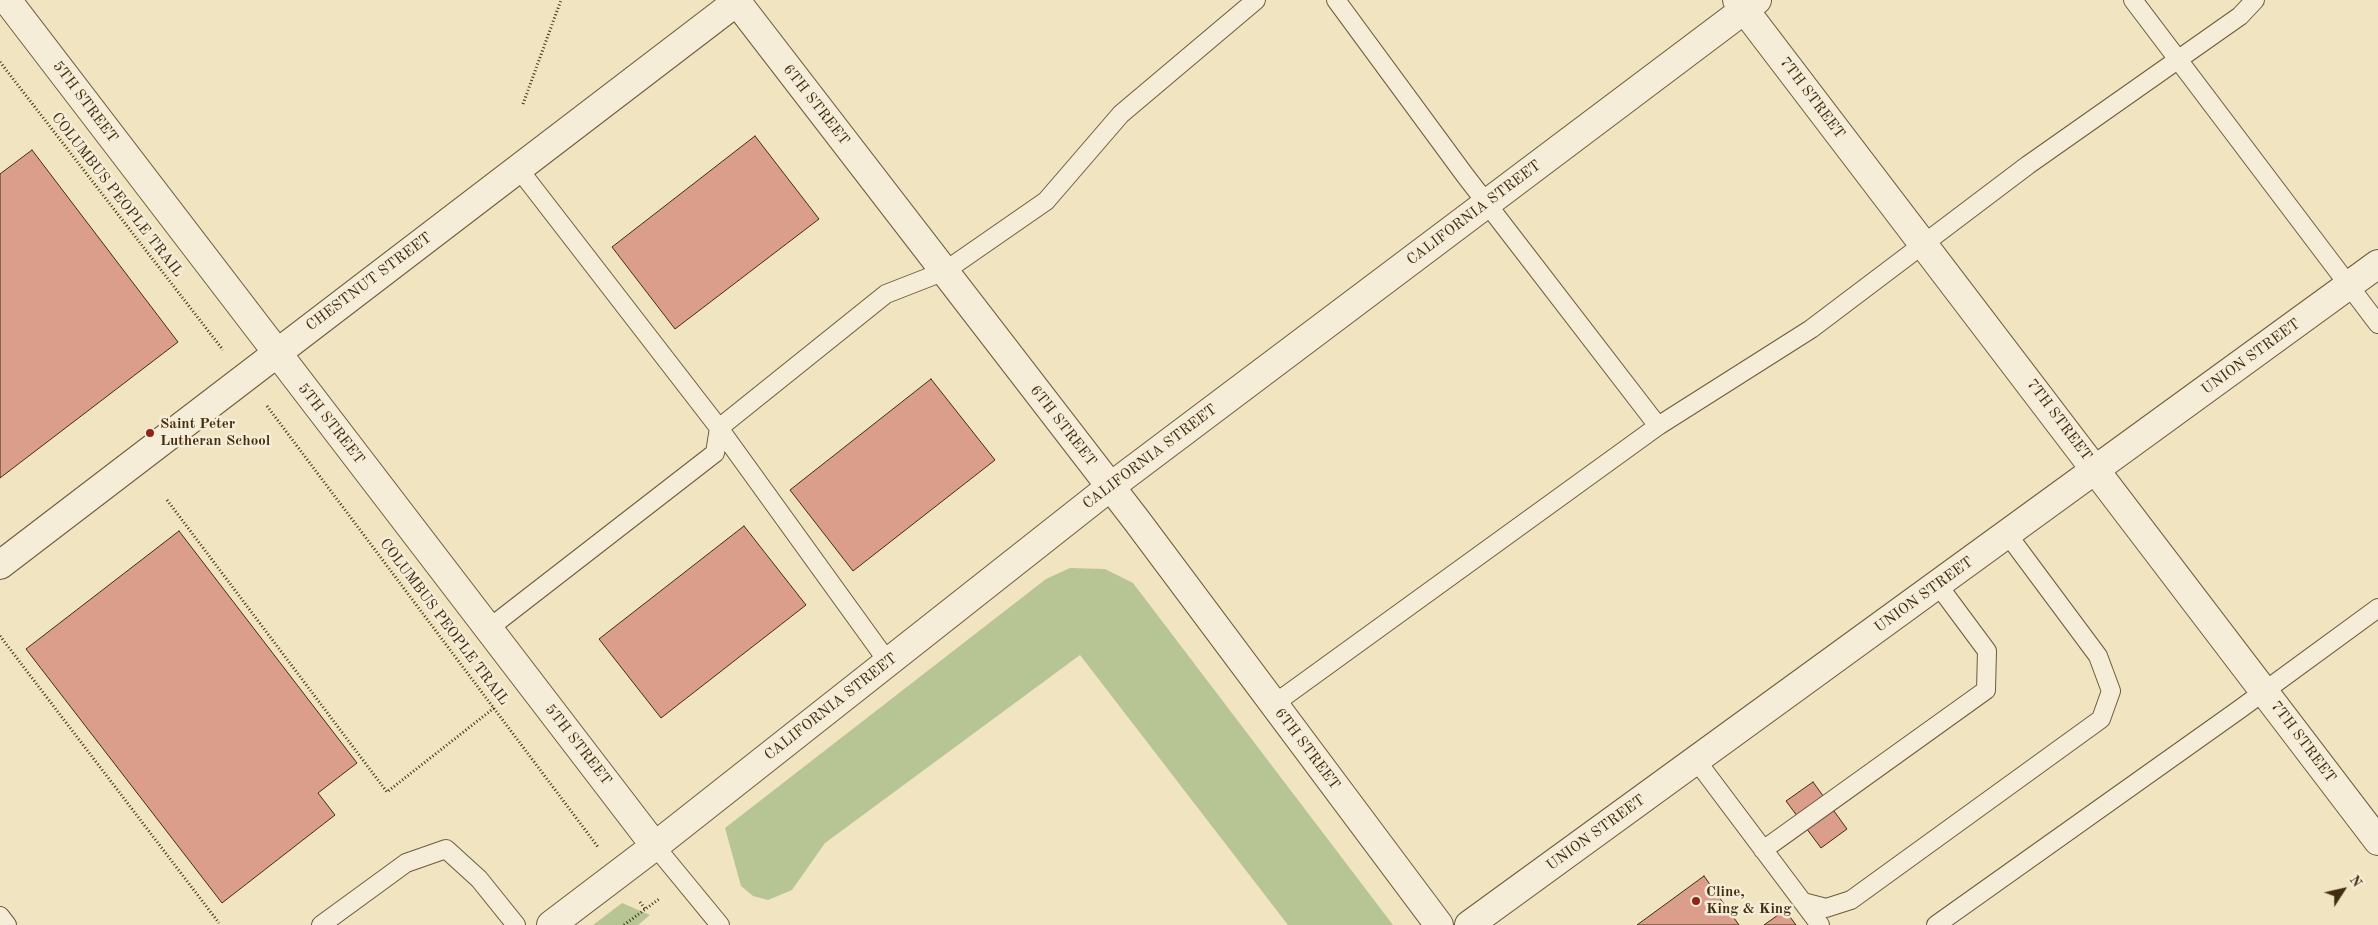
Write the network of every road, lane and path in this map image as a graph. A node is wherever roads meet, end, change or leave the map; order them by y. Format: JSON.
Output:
{"nodes":[{"id":1,"x":8,"y":0,"type":"edge"},
{"id":2,"x":561,"y":0,"type":"edge"},
{"id":3,"x":1256,"y":0,"type":"edge"},
{"id":4,"x":1336,"y":0,"type":"edge"},
{"id":5,"x":2133,"y":0,"type":"edge"},
{"id":6,"x":2256,"y":0,"type":"edge"},
{"id":7,"x":738,"y":1,"type":"edge"},
{"id":8,"x":1746,"y":3,"type":"edge"},
{"id":9,"x":2179,"y":59,"type":"junction"},
{"id":10,"x":0,"y":62,"type":"edge"},
{"id":11,"x":523,"y":104,"type":"dead end"},
{"id":12,"x":518,"y":168,"type":"junction"},
{"id":13,"x":1486,"y":204,"type":"junction"},
{"id":14,"x":1924,"y":244,"type":"junction"},
{"id":15,"x":2378,"y":264,"type":"edge"},
{"id":16,"x":945,"y":271,"type":"junction"},
{"id":17,"x":2348,"y":286,"type":"junction"},
{"id":18,"x":2378,"y":324,"type":"edge"},
{"id":19,"x":216,"y":342,"type":"dead end"},
{"id":20,"x":276,"y":353,"type":"junction"},
{"id":21,"x":275,"y":418,"type":"dead end"},
{"id":22,"x":1658,"y":426,"type":"junction"},
{"id":23,"x":718,"y":428,"type":"junction"},
{"id":24,"x":2097,"y":470,"type":"junction"},
{"id":25,"x":1110,"y":487,"type":"junction"},
{"id":26,"x":167,"y":500,"type":"dead end"},
{"id":27,"x":2008,"y":535,"type":"junction"},
{"id":28,"x":0,"y":565,"type":"edge"},
{"id":29,"x":1938,"y":585,"type":"junction"},
{"id":30,"x":2378,"y":608,"type":"edge"},
{"id":31,"x":488,"y":629,"type":"junction"},
{"id":32,"x":0,"y":636,"type":"edge"},
{"id":33,"x":888,"y":662,"type":"junction"},
{"id":34,"x":2264,"y":691,"type":"junction"},
{"id":35,"x":1274,"y":704,"type":"junction"},
{"id":36,"x":494,"y":708,"type":"junction"},
{"id":37,"x":1696,"y":760,"type":"junction"},
{"id":38,"x":593,"y":840,"type":"dead end"},
{"id":39,"x":2378,"y":841,"type":"edge"},
{"id":40,"x":656,"y":846,"type":"junction"},
{"id":41,"x":1763,"y":850,"type":"junction"},
{"id":42,"x":661,"y":897,"type":"dead end"},
{"id":43,"x":1802,"y":902,"type":"junction"},
{"id":44,"x":0,"y":916,"type":"edge"},
{"id":45,"x":218,"y":922,"type":"dead end"},
{"id":46,"x":7,"y":925,"type":"edge"},
{"id":47,"x":321,"y":925,"type":"edge"},
{"id":48,"x":516,"y":925,"type":"edge"},
{"id":49,"x":551,"y":925,"type":"edge"},
{"id":50,"x":624,"y":925,"type":"edge"},
{"id":51,"x":720,"y":925,"type":"edge"},
{"id":52,"x":1440,"y":925,"type":"edge"},
{"id":53,"x":1469,"y":925,"type":"edge"},
{"id":54,"x":1820,"y":925,"type":"edge"},
{"id":55,"x":1936,"y":925,"type":"edge"}],
"edges":[{"from":1,"to":20,"type":"street","name":"5TH STREET"},
{"from":2,"to":11,"type":"path"},
{"from":3,"to":16,"type":"lane"},
{"from":4,"to":13,"type":"lane"},
{"from":5,"to":9,"type":"lane"},
{"from":6,"to":9,"type":"lane"},
{"from":7,"to":12,"type":"street","name":"CHESTNUT STREET"},
{"from":7,"to":16,"type":"street","name":"6TH STREET"},
{"from":8,"to":13,"type":"street","name":"CALIFORNIA STREET"},
{"from":8,"to":14,"type":"street","name":"7TH STREET"},
{"from":9,"to":14,"type":"lane"},
{"from":9,"to":17,"type":"lane"},
{"from":10,"to":19,"type":"path","name":"COLUMBUS PEOPLE TRAIL"},
{"from":12,"to":20,"type":"street","name":"CHESTNUT STREET"},
{"from":12,"to":23,"type":"lane"},
{"from":13,"to":22,"type":"lane"},
{"from":13,"to":25,"type":"street","name":"CALIFORNIA STREET"},
{"from":14,"to":22,"type":"lane"},
{"from":14,"to":24,"type":"street","name":"7TH STREET"},
{"from":15,"to":17,"type":"street","name":"UNION STREET"},
{"from":16,"to":23,"type":"lane"},
{"from":16,"to":25,"type":"street","name":"6TH STREET"},
{"from":17,"to":18,"type":"lane"},
{"from":17,"to":24,"type":"street","name":"UNION STREET"},
{"from":20,"to":28,"type":"street","name":"CHESTNUT STREET"},
{"from":20,"to":31,"type":"street","name":"5TH STREET"},
{"from":21,"to":36,"type":"path","name":"COLUMBUS PEOPLE TRAIL"},
{"from":22,"to":35,"type":"lane"},
{"from":23,"to":31,"type":"lane"},
{"from":23,"to":33,"type":"lane"},
{"from":24,"to":27,"type":"street","name":"UNION STREET"},
{"from":24,"to":34,"type":"street","name":"7TH STREET"},
{"from":25,"to":33,"type":"street","name":"CALIFORNIA STREET"},
{"from":25,"to":35,"type":"street","name":"6TH STREET"},
{"from":26,"to":36,"type":"path"},
{"from":27,"to":29,"type":"street","name":"UNION STREET"},
{"from":27,"to":43,"type":"lane"},
{"from":29,"to":37,"type":"street","name":"UNION STREET"},
{"from":29,"to":41,"type":"lane"},
{"from":30,"to":34,"type":"lane"},
{"from":31,"to":40,"type":"street","name":"5TH STREET"},
{"from":32,"to":45,"type":"path"},
{"from":33,"to":40,"type":"street","name":"CALIFORNIA STREET"},
{"from":34,"to":39,"type":"street","name":"7TH STREET"},
{"from":34,"to":55,"type":"lane"},
{"from":35,"to":52,"type":"street","name":"6TH STREET"},
{"from":36,"to":38,"type":"path","name":"COLUMBUS PEOPLE TRAIL"},
{"from":37,"to":41,"type":"lane"},
{"from":37,"to":53,"type":"street","name":"UNION STREET"},
{"from":40,"to":49,"type":"street","name":"CALIFORNIA STREET"},
{"from":40,"to":51,"type":"lane"},
{"from":41,"to":43,"type":"lane"},
{"from":42,"to":50,"type":"path"},
{"from":43,"to":54,"type":"lane"},
{"from":44,"to":46,"type":"lane"},
{"from":47,"to":48,"type":"lane"}]}
